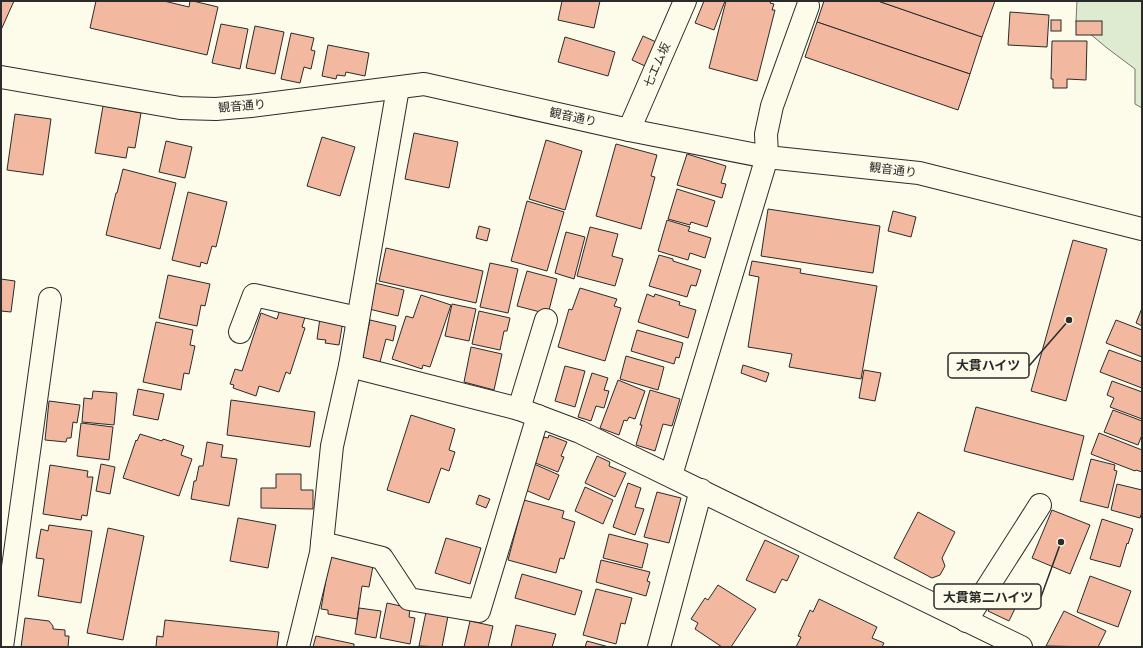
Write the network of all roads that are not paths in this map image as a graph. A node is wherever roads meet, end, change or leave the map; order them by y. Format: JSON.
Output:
{"nodes":[{"id":1,"x":685,"y":1,"type":"edge"},
{"id":2,"x":808,"y":6,"type":"dead end"},
{"id":3,"x":1,"y":77,"type":"edge"},
{"id":4,"x":398,"y":88,"type":"junction"},
{"id":5,"x":629,"y":130,"type":"junction"},
{"id":6,"x":767,"y":157,"type":"junction"},
{"id":7,"x":1142,"y":229,"type":"edge"},
{"id":8,"x":50,"y":300,"type":"dead end"},
{"id":9,"x":358,"y":318,"type":"junction"},
{"id":10,"x":546,"y":320,"type":"dead end"},
{"id":11,"x":240,"y":332,"type":"dead end"},
{"id":12,"x":350,"y":366,"type":"junction"},
{"id":13,"x":529,"y":412,"type":"junction"},
{"id":14,"x":671,"y":476,"type":"junction"},
{"id":15,"x":701,"y":490,"type":"junction"},
{"id":16,"x":1040,"y":505,"type":"dead end"},
{"id":17,"x":322,"y":544,"type":"junction"},
{"id":18,"x":966,"y":620,"type":"junction"},
{"id":19,"x":2,"y":647,"type":"edge"},
{"id":20,"x":298,"y":647,"type":"edge"},
{"id":21,"x":659,"y":647,"type":"edge"},
{"id":22,"x":1021,"y":647,"type":"edge"}],
"edges":[{"from":1,"to":5,"type":"street","name":"七エム坂"},
{"from":2,"to":6,"type":"street"},
{"from":3,"to":4,"type":"street","name":"観音通り"},
{"from":4,"to":5,"type":"street","name":"観音通り"},
{"from":4,"to":9,"type":"street"},
{"from":5,"to":6,"type":"street","name":"観音通り"},
{"from":6,"to":7,"type":"street","name":"観音通り"},
{"from":6,"to":14,"type":"street"},
{"from":8,"to":19,"type":"street"},
{"from":9,"to":11,"type":"street"},
{"from":9,"to":12,"type":"street"},
{"from":10,"to":13,"type":"street"},
{"from":12,"to":13,"type":"street"},
{"from":12,"to":17,"type":"street"},
{"from":13,"to":14,"type":"street"},
{"from":13,"to":17,"type":"street"},
{"from":14,"to":15,"type":"street"},
{"from":15,"to":18,"type":"street"},
{"from":15,"to":21,"type":"street"},
{"from":16,"to":18,"type":"street"},
{"from":17,"to":20,"type":"street"},
{"from":18,"to":22,"type":"street"}]}
